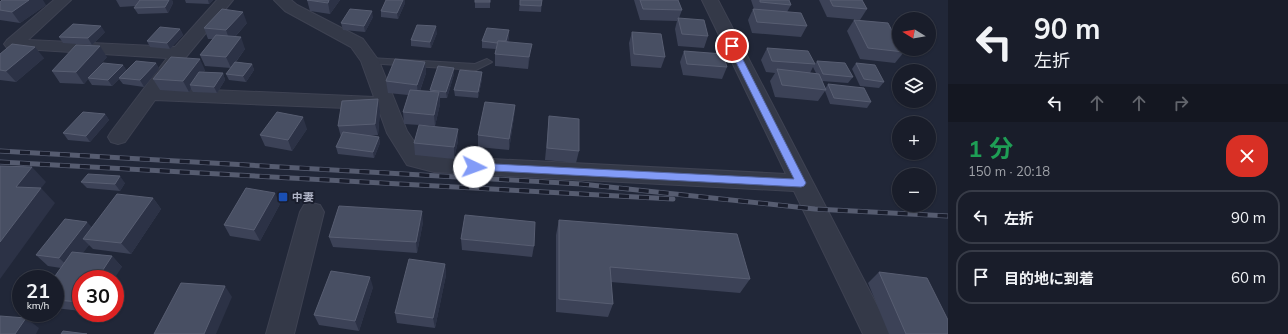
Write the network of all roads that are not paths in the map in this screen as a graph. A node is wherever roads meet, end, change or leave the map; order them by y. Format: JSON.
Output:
{"nodes":[{"id":1,"x":63,"y":0,"type":"edge"},
{"id":2,"x":225,"y":0,"type":"edge"},
{"id":3,"x":282,"y":0,"type":"edge"},
{"id":4,"x":710,"y":0,"type":"edge"},
{"id":5,"x":180,"y":53,"type":"junction"},
{"id":6,"x":370,"y":61,"type":"junction"},
{"id":7,"x":487,"y":62,"type":"dead end"},
{"id":8,"x":150,"y":94,"type":"junction"},
{"id":9,"x":388,"y":104,"type":"junction"},
{"id":10,"x":118,"y":137,"type":"dead end"},
{"id":11,"x":801,"y":183,"type":"junction"},
{"id":12,"x":312,"y":212,"type":"dead end"},
{"id":13,"x":280,"y":334,"type":"edge"},
{"id":14,"x":878,"y":334,"type":"edge"}],
"edges":[{"from":1,"to":5,"type":"street"},
{"from":2,"to":5,"type":"street"},
{"from":3,"to":6,"type":"street"},
{"from":4,"to":11,"type":"street"},
{"from":5,"to":8,"type":"street"},
{"from":6,"to":7,"type":"lane"},
{"from":6,"to":9,"type":"street"},
{"from":8,"to":9,"type":"street"},
{"from":8,"to":10,"type":"street"},
{"from":9,"to":11,"type":"street"},
{"from":11,"to":14,"type":"street"},
{"from":12,"to":13,"type":"street"}]}
